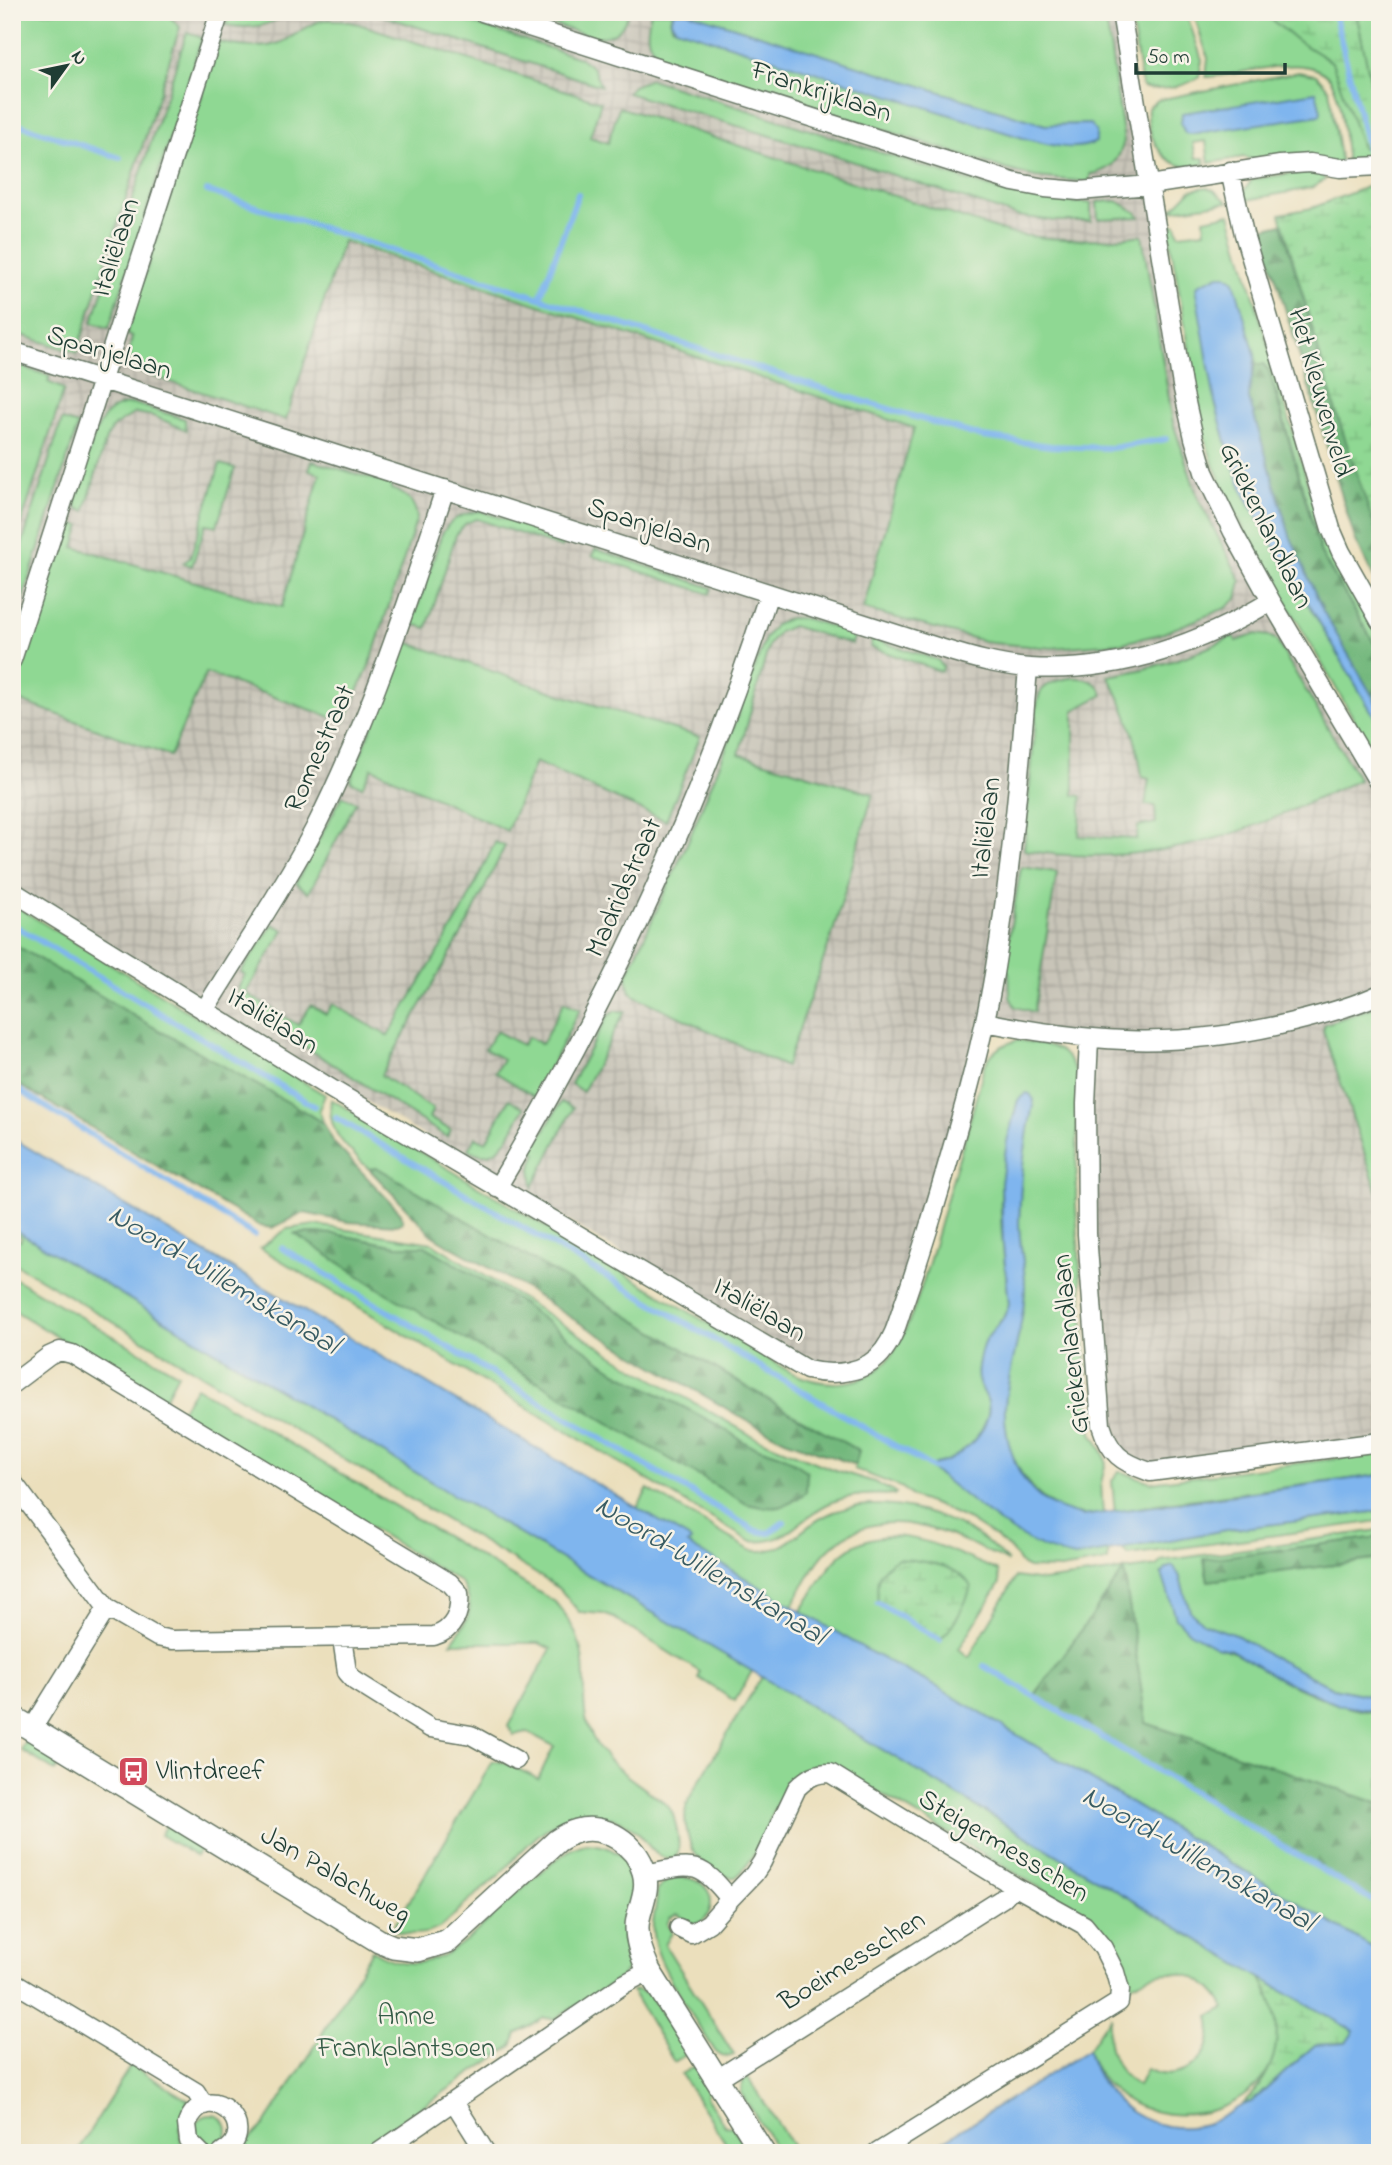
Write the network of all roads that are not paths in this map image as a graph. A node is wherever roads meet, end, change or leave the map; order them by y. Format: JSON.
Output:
{"nodes":[{"id":1,"x":220,"y":12,"type":"edge"},
{"id":2,"x":482,"y":12,"type":"edge"},
{"id":3,"x":1121,"y":12,"type":"edge"},
{"id":4,"x":1380,"y":166,"type":"edge"},
{"id":5,"x":1230,"y":171,"type":"junction"},
{"id":6,"x":1150,"y":185,"type":"junction"},
{"id":7,"x":12,"y":351,"type":"edge"},
{"id":8,"x":102,"y":379,"type":"junction"},
{"id":9,"x":444,"y":489,"type":"junction"},
{"id":10,"x":769,"y":593,"type":"junction"},
{"id":11,"x":1271,"y":601,"type":"junction"},
{"id":12,"x":1380,"y":621,"type":"edge"},
{"id":13,"x":12,"y":660,"type":"edge"},
{"id":14,"x":1028,"y":668,"type":"junction"},
{"id":15,"x":1380,"y":785,"type":"edge"},
{"id":16,"x":12,"y":891,"type":"edge"},
{"id":17,"x":1380,"y":994,"type":"edge"},
{"id":18,"x":204,"y":1011,"type":"junction"},
{"id":19,"x":985,"y":1023,"type":"junction"},
{"id":20,"x":1089,"y":1040,"type":"junction"},
{"id":21,"x":497,"y":1188,"type":"junction"},
{"id":22,"x":12,"y":1384,"type":"edge"},
{"id":23,"x":1380,"y":1442,"type":"edge"},
{"id":24,"x":12,"y":1481,"type":"edge"},
{"id":25,"x":107,"y":1608,"type":"junction"},
{"id":26,"x":342,"y":1638,"type":"junction"},
{"id":27,"x":12,"y":1717,"type":"edge"},
{"id":28,"x":32,"y":1729,"type":"junction"},
{"id":29,"x":509,"y":1750,"type":"dead end"},
{"id":30,"x":645,"y":1874,"type":"junction"},
{"id":31,"x":1014,"y":1886,"type":"junction"},
{"id":32,"x":730,"y":1899,"type":"junction"},
{"id":33,"x":679,"y":1927,"type":"dead end"},
{"id":34,"x":649,"y":1971,"type":"junction"},
{"id":35,"x":12,"y":1981,"type":"edge"},
{"id":36,"x":716,"y":2079,"type":"junction"},
{"id":37,"x":454,"y":2102,"type":"junction"},
{"id":38,"x":204,"y":2105,"type":"junction"},
{"id":39,"x":201,"y":2153,"type":"edge"},
{"id":40,"x":222,"y":2153,"type":"edge"},
{"id":41,"x":378,"y":2153,"type":"edge"},
{"id":42,"x":486,"y":2153,"type":"edge"},
{"id":43,"x":763,"y":2153,"type":"edge"},
{"id":44,"x":877,"y":2153,"type":"edge"}],
"edges":[{"from":1,"to":8,"type":"street","name":"Italiëlaan"},
{"from":2,"to":6,"type":"street","name":"Frankrijklaan"},
{"from":3,"to":6,"type":"street","name":"Griekenlandlaan"},
{"from":4,"to":5,"type":"street","name":"Frankrijklaan"},
{"from":5,"to":6,"type":"street","name":"Frankrijklaan"},
{"from":5,"to":12,"type":"street","name":"Het Kleuvenveld"},
{"from":6,"to":11,"type":"street","name":"Griekenlandlaan"},
{"from":7,"to":8,"type":"street","name":"Spanjelaan"},
{"from":8,"to":9,"type":"street","name":"Spanjelaan"},
{"from":8,"to":13,"type":"street","name":"Italiëlaan"},
{"from":9,"to":10,"type":"street","name":"Spanjelaan"},
{"from":9,"to":18,"type":"street","name":"Romestraat"},
{"from":10,"to":14,"type":"street","name":"Spanjelaan"},
{"from":10,"to":21,"type":"street","name":"Madridstraat"},
{"from":11,"to":14,"type":"street","name":"Spanjelaan"},
{"from":11,"to":15,"type":"street","name":"Griekenlandlaan"},
{"from":14,"to":19,"type":"street","name":"Italiëlaan"},
{"from":16,"to":18,"type":"street","name":"Italiëlaan"},
{"from":17,"to":20,"type":"street"},
{"from":18,"to":21,"type":"street","name":"Italiëlaan"},
{"from":19,"to":20,"type":"street"},
{"from":19,"to":21,"type":"street","name":"Italiëlaan"},
{"from":20,"to":23,"type":"street","name":"Griekenlandlaan"},
{"from":22,"to":26,"type":"street"},
{"from":24,"to":25,"type":"street"},
{"from":25,"to":26,"type":"street"},
{"from":25,"to":28,"type":"street"},
{"from":26,"to":29,"type":"street"},
{"from":27,"to":28,"type":"street","name":"Jan Palachweg"},
{"from":28,"to":30,"type":"street","name":"Jan Palachweg"},
{"from":30,"to":32,"type":"street"},
{"from":30,"to":34,"type":"street"},
{"from":31,"to":32,"type":"street","name":"Steigermesschen"},
{"from":31,"to":36,"type":"street","name":"Boeimesschen"},
{"from":31,"to":44,"type":"street","name":"Steigermesschen"},
{"from":32,"to":33,"type":"street","name":"Steigermesschen"},
{"from":34,"to":36,"type":"street"},
{"from":34,"to":37,"type":"street"},
{"from":35,"to":38,"type":"street"},
{"from":36,"to":43,"type":"street"},
{"from":37,"to":41,"type":"street"},
{"from":37,"to":42,"type":"street"},
{"from":38,"to":39,"type":"street"},
{"from":38,"to":40,"type":"street"}]}
